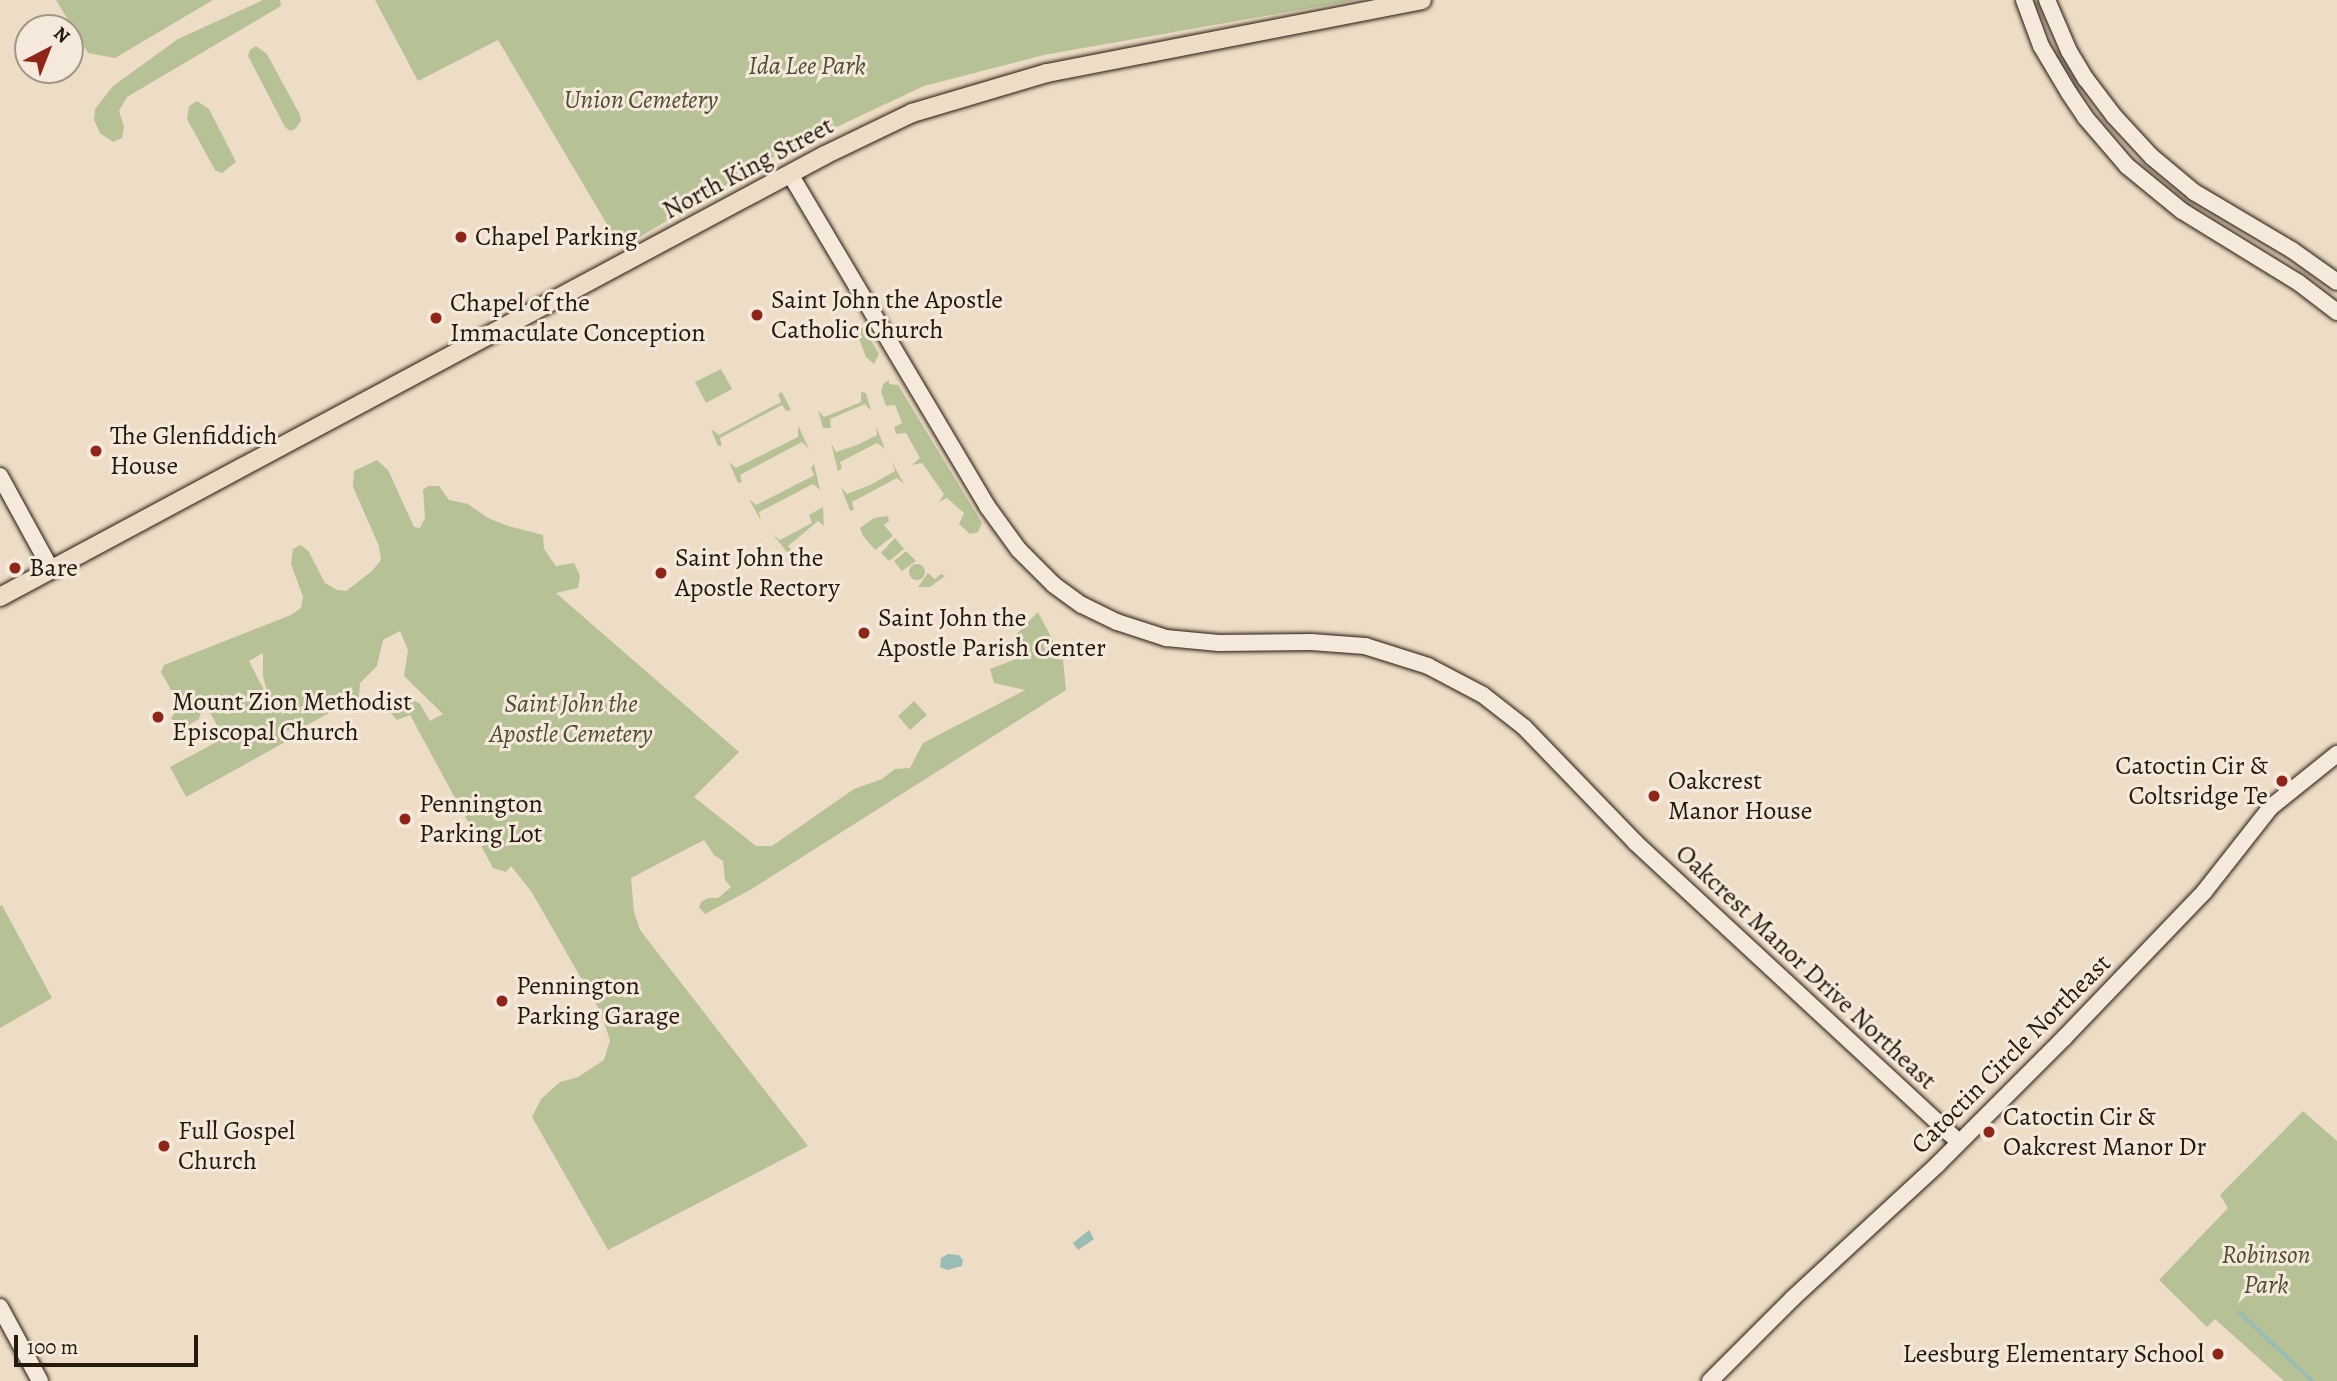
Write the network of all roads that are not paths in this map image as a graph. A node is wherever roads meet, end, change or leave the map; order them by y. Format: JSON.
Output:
{"nodes":[{"id":1,"x":1422,"y":0,"type":"edge"},
{"id":2,"x":2024,"y":0,"type":"edge"},
{"id":3,"x":2047,"y":0,"type":"edge"},
{"id":4,"x":790,"y":174,"type":"junction"},
{"id":5,"x":2337,"y":282,"type":"edge"},
{"id":6,"x":2337,"y":312,"type":"edge"},
{"id":7,"x":0,"y":476,"type":"edge"},
{"id":8,"x":51,"y":569,"type":"junction"},
{"id":9,"x":0,"y":597,"type":"edge"},
{"id":10,"x":2337,"y":754,"type":"edge"},
{"id":11,"x":1959,"y":1142,"type":"junction"},
{"id":12,"x":0,"y":1307,"type":"edge"},
{"id":13,"x":40,"y":1381,"type":"edge"},
{"id":14,"x":1710,"y":1381,"type":"edge"}],
"edges":[{"from":1,"to":4,"type":"main road","name":"North King Street"},
{"from":2,"to":6,"type":"street"},
{"from":3,"to":5,"type":"street"},
{"from":4,"to":8,"type":"main road","name":"North King Street"},
{"from":4,"to":11,"type":"street","name":"Oakcrest Manor Drive Northeast"},
{"from":7,"to":8,"type":"street"},
{"from":8,"to":9,"type":"main road","name":"North King Street"},
{"from":10,"to":11,"type":"street","name":"Catoctin Circle Northeast"},
{"from":11,"to":14,"type":"street","name":"Catoctin Circle Northeast"},
{"from":12,"to":13,"type":"street"}]}
